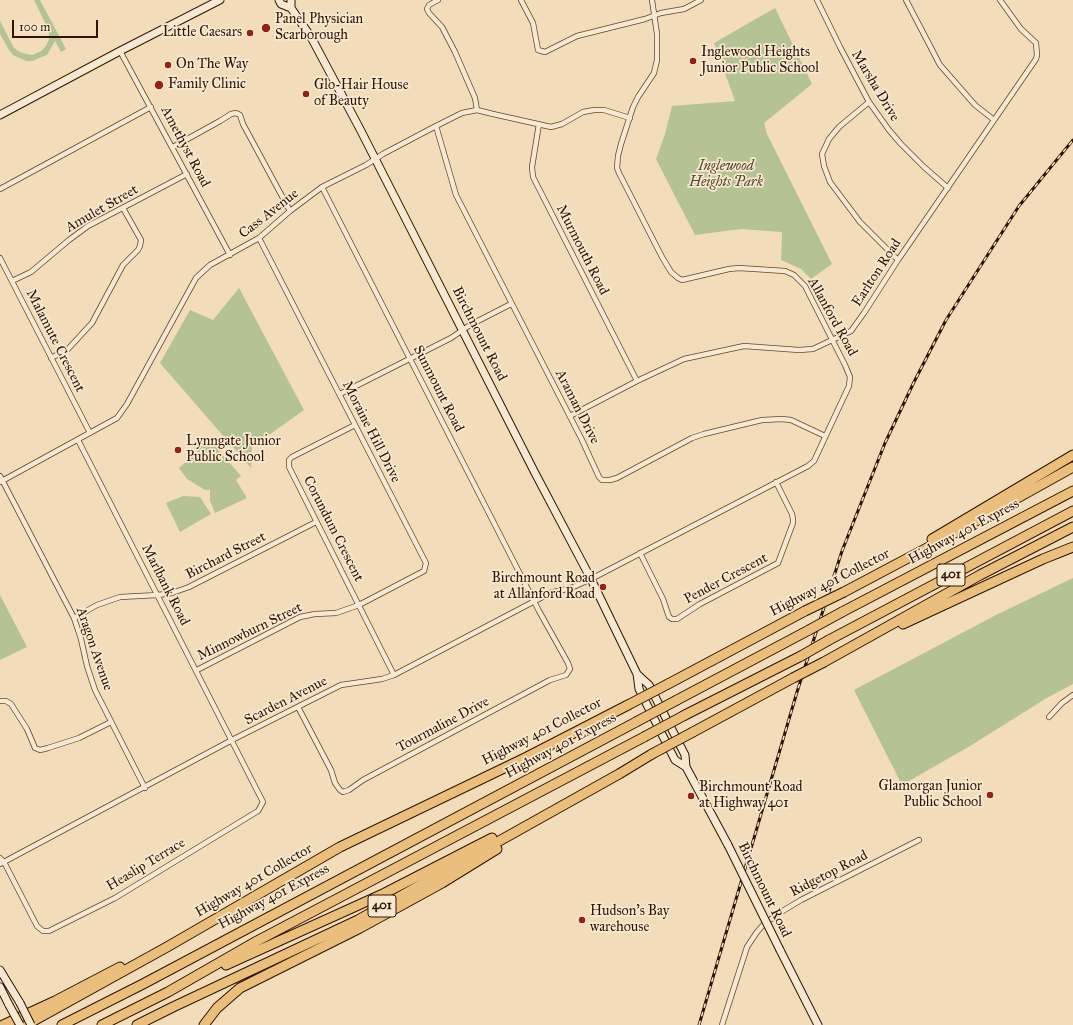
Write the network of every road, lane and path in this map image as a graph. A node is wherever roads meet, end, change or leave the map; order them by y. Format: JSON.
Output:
{"nodes":[{"id":1,"x":220,"y":0,"type":"edge"},
{"id":2,"x":279,"y":0,"type":"edge"},
{"id":3,"x":291,"y":0,"type":"edge"},
{"id":4,"x":438,"y":0,"type":"edge"},
{"id":5,"x":521,"y":0,"type":"edge"},
{"id":6,"x":652,"y":0,"type":"edge"},
{"id":7,"x":701,"y":0,"type":"edge"},
{"id":8,"x":817,"y":0,"type":"edge"},
{"id":9,"x":906,"y":0,"type":"edge"},
{"id":10,"x":1002,"y":1,"type":"edge"},
{"id":11,"x":291,"y":8,"type":"junction"},
{"id":12,"x":655,"y":16,"type":"junction"},
{"id":13,"x":120,"y":50,"type":"junction"},
{"id":14,"x":869,"y":102,"type":"junction"},
{"id":15,"x":151,"y":107,"type":"junction"},
{"id":16,"x":477,"y":110,"type":"junction"},
{"id":17,"x":0,"y":115,"type":"edge"},
{"id":18,"x":630,"y":118,"type":"junction"},
{"id":19,"x":994,"y":120,"type":"junction"},
{"id":20,"x":539,"y":124,"type":"junction"},
{"id":21,"x":436,"y":126,"type":"junction"},
{"id":22,"x":173,"y":147,"type":"junction"},
{"id":23,"x":374,"y":158,"type":"junction"},
{"id":24,"x":187,"y":174,"type":"junction"},
{"id":25,"x":322,"y":187,"type":"junction"},
{"id":26,"x":0,"y":188,"type":"edge"},
{"id":27,"x":948,"y":188,"type":"junction"},
{"id":28,"x":123,"y":208,"type":"junction"},
{"id":29,"x":290,"y":211,"type":"junction"},
{"id":30,"x":259,"y":238,"type":"junction"},
{"id":31,"x":230,"y":255,"type":"junction"},
{"id":32,"x":0,"y":258,"type":"edge"},
{"id":33,"x":898,"y":260,"type":"junction"},
{"id":34,"x":12,"y":281,"type":"junction"},
{"id":35,"x":511,"y":304,"type":"junction"},
{"id":36,"x":462,"y":330,"type":"junction"},
{"id":37,"x":832,"y":339,"type":"junction"},
{"id":38,"x":51,"y":358,"type":"junction"},
{"id":39,"x":410,"y":359,"type":"junction"},
{"id":40,"x":637,"y":381,"type":"junction"},
{"id":41,"x":340,"y":394,"type":"junction"},
{"id":42,"x":570,"y":416,"type":"junction"},
{"id":43,"x":355,"y":425,"type":"junction"},
{"id":44,"x":90,"y":433,"type":"junction"},
{"id":45,"x":825,"y":436,"type":"junction"},
{"id":46,"x":78,"y":440,"type":"junction"},
{"id":47,"x":1073,"y":455,"type":"edge"},
{"id":48,"x":1073,"y":467,"type":"edge"},
{"id":49,"x":1,"y":479,"type":"edge"},
{"id":50,"x":776,"y":482,"type":"junction"},
{"id":51,"x":1073,"y":492,"type":"edge"},
{"id":52,"x":1073,"y":511,"type":"edge"},
{"id":53,"x":316,"y":522,"type":"junction"},
{"id":54,"x":1073,"y":527,"type":"edge"},
{"id":55,"x":1073,"y":547,"type":"edge"},
{"id":56,"x":640,"y":553,"type":"junction"},
{"id":57,"x":904,"y":561,"type":"junction"},
{"id":58,"x":591,"y":579,"type":"junction"},
{"id":59,"x":158,"y":595,"type":"junction"},
{"id":60,"x":534,"y":601,"type":"junction"},
{"id":61,"x":359,"y":605,"type":"junction"},
{"id":62,"x":74,"y":618,"type":"junction"},
{"id":63,"x":828,"y":660,"type":"junction"},
{"id":64,"x":197,"y":670,"type":"junction"},
{"id":65,"x":638,"y":674,"type":"junction"},
{"id":66,"x":394,"y":675,"type":"junction"},
{"id":67,"x":1073,"y":695,"type":"edge"},
{"id":68,"x":0,"y":701,"type":"edge"},
{"id":69,"x":298,"y":707,"type":"junction"},
{"id":70,"x":1049,"y":717,"type":"dead end"},
{"id":71,"x":111,"y":722,"type":"junction"},
{"id":72,"x":232,"y":740,"type":"junction"},
{"id":73,"x":686,"y":768,"type":"junction"},
{"id":74,"x":619,"y":774,"type":"junction"},
{"id":75,"x":145,"y":788,"type":"junction"},
{"id":76,"x":919,"y":840,"type":"dead end"},
{"id":77,"x":0,"y":858,"type":"edge"},
{"id":78,"x":2,"y":863,"type":"edge"},
{"id":79,"x":167,"y":947,"type":"junction"},
{"id":80,"x":0,"y":970,"type":"edge"},
{"id":81,"x":0,"y":987,"type":"edge"},
{"id":82,"x":168,"y":992,"type":"junction"},
{"id":83,"x":3,"y":1025,"type":"edge"},
{"id":84,"x":20,"y":1025,"type":"edge"},
{"id":85,"x":26,"y":1025,"type":"edge"},
{"id":86,"x":31,"y":1025,"type":"edge"},
{"id":87,"x":62,"y":1025,"type":"edge"},
{"id":88,"x":102,"y":1025,"type":"edge"},
{"id":89,"x":138,"y":1025,"type":"edge"},
{"id":90,"x":204,"y":1025,"type":"edge"},
{"id":91,"x":722,"y":1025,"type":"edge"},
{"id":92,"x":818,"y":1025,"type":"edge"}],
"edges":[{"from":1,"to":13,"type":"main road"},
{"from":2,"to":11,"type":"main road","name":"Birchmount Road"},
{"from":3,"to":11,"type":"main road"},
{"from":4,"to":16,"type":"street"},
{"from":5,"to":12,"type":"street"},
{"from":6,"to":12,"type":"street","name":"Allanford Road"},
{"from":7,"to":12,"type":"street"},
{"from":8,"to":14,"type":"street","name":"Marsha Drive"},
{"from":9,"to":19,"type":"street"},
{"from":10,"to":19,"type":"street","name":"Earlton Road"},
{"from":11,"to":23,"type":"main road","name":"Birchmount Road"},
{"from":12,"to":18,"type":"street","name":"Allanford Road"},
{"from":13,"to":15,"type":"street","name":"Amethyst Road"},
{"from":13,"to":17,"type":"main road"},
{"from":14,"to":27,"type":"street","name":"Marsha Drive"},
{"from":14,"to":33,"type":"street"},
{"from":15,"to":22,"type":"street","name":"Amethyst Road"},
{"from":15,"to":26,"type":"street"},
{"from":16,"to":20,"type":"street","name":"Cass Avenue"},
{"from":16,"to":21,"type":"street","name":"Cass Avenue"},
{"from":18,"to":20,"type":"street","name":"Cass Avenue"},
{"from":18,"to":37,"type":"street","name":"Allanford Road"},
{"from":19,"to":27,"type":"street","name":"Earlton Road"},
{"from":20,"to":40,"type":"street","name":"Murmouth Road"},
{"from":21,"to":23,"type":"street","name":"Cass Avenue"},
{"from":21,"to":35,"type":"street","name":"Araman Drive"},
{"from":22,"to":24,"type":"street","name":"Amethyst Road"},
{"from":22,"to":29,"type":"street"},
{"from":23,"to":25,"type":"street","name":"Cass Avenue"},
{"from":23,"to":36,"type":"main road","name":"Birchmount Road"},
{"from":24,"to":28,"type":"street","name":"Amulet Street"},
{"from":24,"to":31,"type":"street","name":"Amethyst Road"},
{"from":25,"to":29,"type":"street","name":"Cass Avenue"},
{"from":25,"to":39,"type":"street","name":"Sunmount Road"},
{"from":27,"to":33,"type":"street","name":"Earlton Road"},
{"from":28,"to":34,"type":"street","name":"Amulet Street"},
{"from":28,"to":38,"type":"street"},
{"from":29,"to":30,"type":"street","name":"Cass Avenue"},
{"from":30,"to":31,"type":"street","name":"Cass Avenue"},
{"from":30,"to":41,"type":"street","name":"Moraine Hill Drive"},
{"from":31,"to":44,"type":"street","name":"Cass Avenue"},
{"from":32,"to":34,"type":"street","name":"Malamute Crescent"},
{"from":33,"to":37,"type":"street","name":"Earlton Road"},
{"from":34,"to":38,"type":"street","name":"Malamute Crescent"},
{"from":35,"to":36,"type":"street"},
{"from":35,"to":42,"type":"street","name":"Araman Drive"},
{"from":36,"to":39,"type":"street"},
{"from":36,"to":58,"type":"main road","name":"Birchmount Road"},
{"from":37,"to":40,"type":"street","name":"Earlton Road"},
{"from":37,"to":45,"type":"street","name":"Allanford Road"},
{"from":38,"to":44,"type":"street","name":"Malamute Crescent"},
{"from":39,"to":41,"type":"street"},
{"from":39,"to":60,"type":"street","name":"Sunmount Road"},
{"from":40,"to":42,"type":"street","name":"Earlton Road"},
{"from":41,"to":43,"type":"street","name":"Moraine Hill Drive"},
{"from":42,"to":45,"type":"street","name":"Araman Drive"},
{"from":43,"to":53,"type":"street","name":"Corundum Crescent"},
{"from":43,"to":61,"type":"street","name":"Moraine Hill Drive"},
{"from":44,"to":46,"type":"street","name":"Cass Avenue"},
{"from":45,"to":50,"type":"street","name":"Allanford Road"},
{"from":46,"to":49,"type":"street","name":"Cass Avenue"},
{"from":46,"to":59,"type":"street","name":"Marlbank Road"},
{"from":47,"to":57,"type":"highway"},
{"from":48,"to":57,"type":"highway","name":"Highway 401 Collector","number":"401"},
{"from":49,"to":62,"type":"street","name":"Aragon Avenue"},
{"from":50,"to":56,"type":"street","name":"Allanford Road"},
{"from":50,"to":56,"type":"street","name":"Pender Crescent"},
{"from":51,"to":87,"type":"highway","name":"Highway 401 Express","number":"401","bridge":true},
{"from":52,"to":82,"type":"highway","number":"401","bridge":true},
{"from":53,"to":59,"type":"street","name":"Birchard Street"},
{"from":53,"to":61,"type":"street","name":"Corundum Crescent"},
{"from":54,"to":63,"type":"highway","number":"401"},
{"from":55,"to":63,"type":"highway"},
{"from":56,"to":58,"type":"street","name":"Allanford Road"},
{"from":57,"to":79,"type":"highway","name":"Highway 401 Collector","number":"401","bridge":true},
{"from":58,"to":60,"type":"street","name":"Scarden Avenue"},
{"from":58,"to":65,"type":"main road","name":"Birchmount Road"},
{"from":59,"to":62,"type":"street","name":"Birchard Street"},
{"from":59,"to":64,"type":"street","name":"Marlbank Road"},
{"from":60,"to":66,"type":"street","name":"Scarden Avenue"},
{"from":60,"to":69,"type":"street","name":"Tourmaline Drive"},
{"from":61,"to":64,"type":"street","name":"Minnowburn Street"},
{"from":61,"to":66,"type":"street","name":"Corundum Crescent"},
{"from":62,"to":71,"type":"street","name":"Aragon Avenue"},
{"from":63,"to":74,"type":"highway","number":"401","bridge":true},
{"from":64,"to":72,"type":"street","name":"Marlbank Road"},
{"from":65,"to":73,"type":"main road","name":"Birchmount Road"},
{"from":65,"to":73,"type":"main road","name":"Birchmount Road"},
{"from":66,"to":69,"type":"street","name":"Scarden Avenue"},
{"from":67,"to":70,"type":"street"},
{"from":68,"to":71,"type":"street"},
{"from":69,"to":72,"type":"street","name":"Scarden Avenue"},
{"from":71,"to":75,"type":"street","name":"Aragon Avenue"},
{"from":72,"to":75,"type":"street","name":"Scarden Avenue"},
{"from":72,"to":78,"type":"street","name":"Heaslip Terrace"},
{"from":73,"to":92,"type":"main road","name":"Birchmount Road","bridge":true},
{"from":74,"to":82,"type":"highway"},
{"from":74,"to":89,"type":"highway","number":"401"},
{"from":74,"to":90,"type":"highway"},
{"from":75,"to":78,"type":"street","name":"Scarden Avenue"},
{"from":76,"to":91,"type":"street","name":"Ridgetop Road"},
{"from":77,"to":78,"type":"street"},
{"from":79,"to":83,"type":"highway"},
{"from":79,"to":85,"type":"highway","name":"Highway 401 Collector","number":"401"},
{"from":80,"to":86,"type":"main road","bridge":true},
{"from":81,"to":84,"type":"main road","bridge":true},
{"from":82,"to":88,"type":"highway","number":"401"}]}
